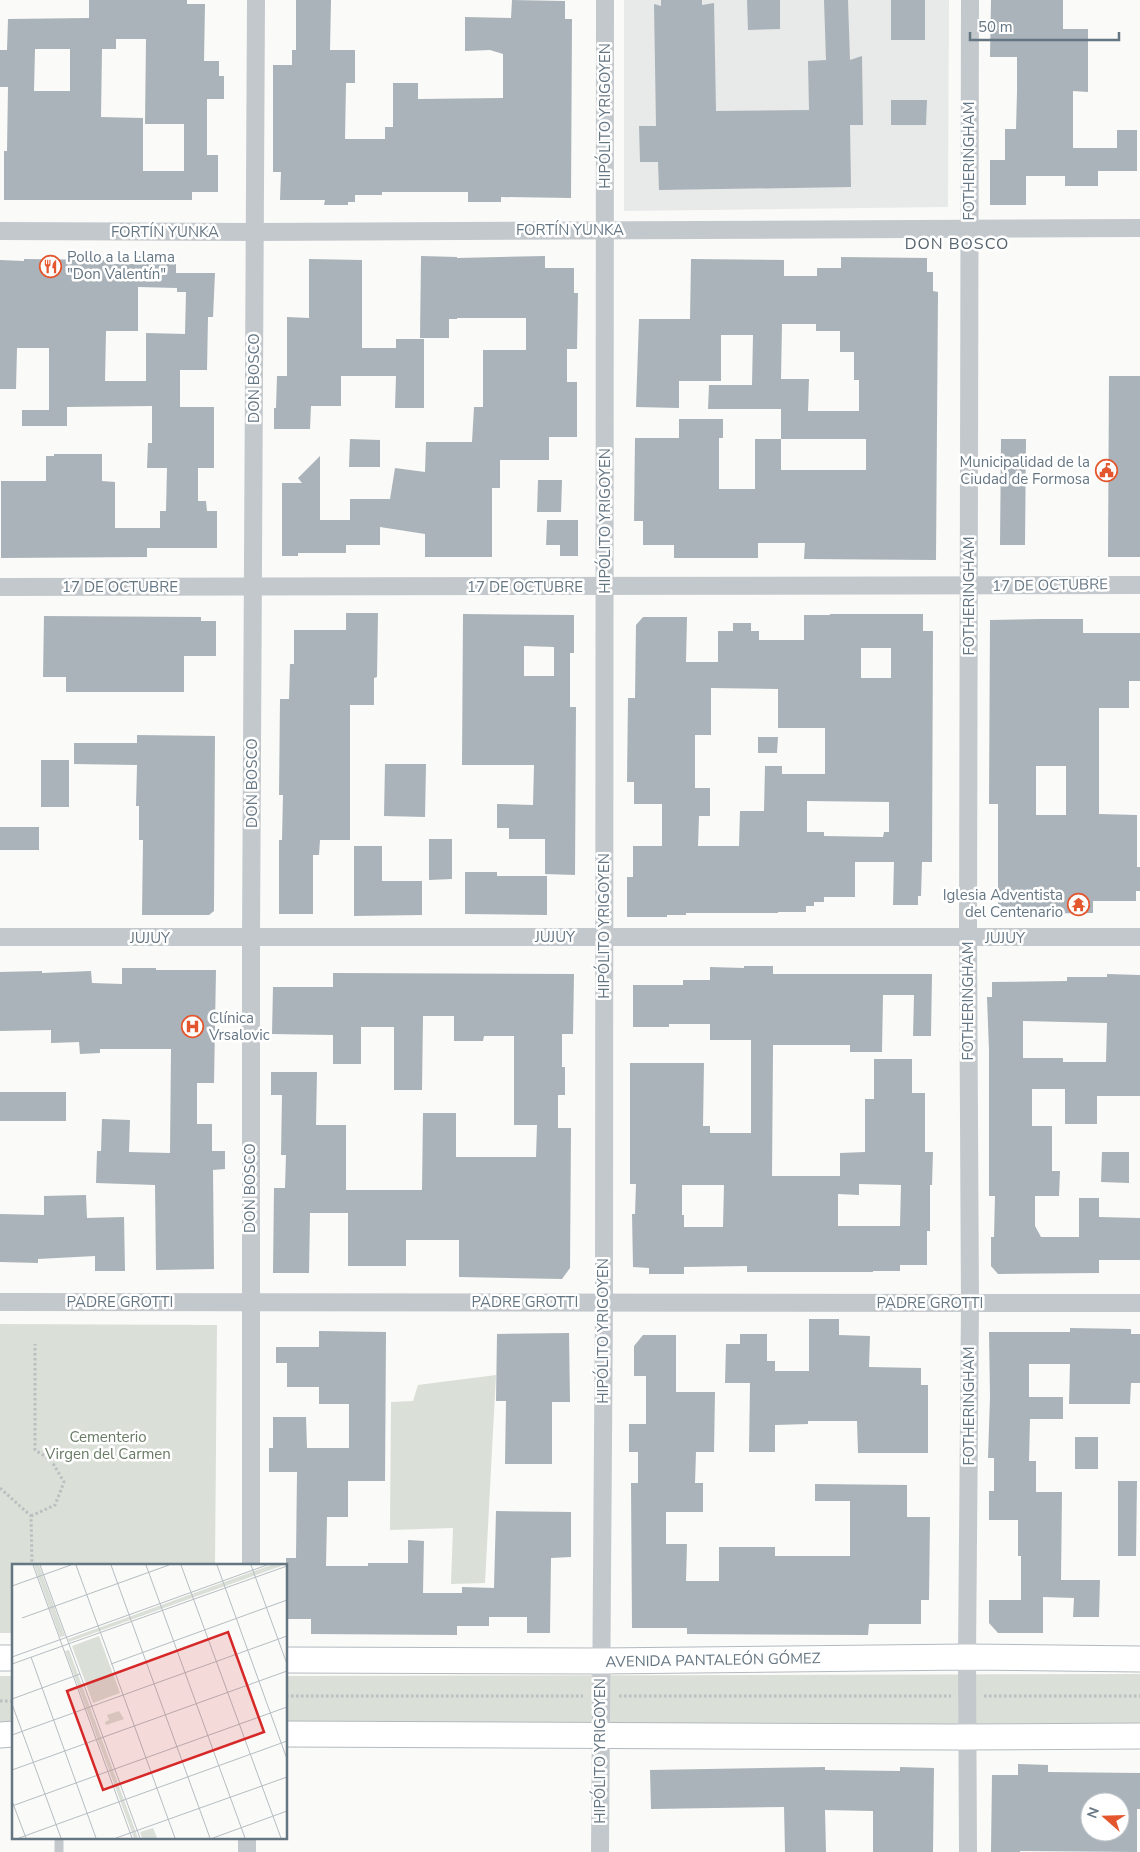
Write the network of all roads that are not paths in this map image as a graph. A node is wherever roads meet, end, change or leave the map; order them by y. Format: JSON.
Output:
{"nodes":[{"id":1,"x":256,"y":0,"type":"edge"},
{"id":2,"x":605,"y":0,"type":"edge"},
{"id":3,"x":970,"y":0,"type":"edge"},
{"id":4,"x":968,"y":228,"type":"junction"},
{"id":5,"x":1140,"y":228,"type":"edge"},
{"id":6,"x":604,"y":230,"type":"junction"},
{"id":7,"x":0,"y":231,"type":"edge"},
{"id":8,"x":255,"y":232,"type":"junction"},
{"id":9,"x":1140,"y":585,"type":"edge"},
{"id":10,"x":969,"y":586,"type":"junction"},
{"id":11,"x":0,"y":587,"type":"edge"},
{"id":12,"x":253,"y":587,"type":"junction"},
{"id":13,"x":605,"y":587,"type":"junction"},
{"id":14,"x":604,"y":937,"type":"junction"},
{"id":15,"x":1140,"y":937,"type":"edge"},
{"id":16,"x":0,"y":938,"type":"edge"},
{"id":17,"x":251,"y":938,"type":"junction"},
{"id":18,"x":968,"y":938,"type":"junction"},
{"id":19,"x":0,"y":1302,"type":"edge"},
{"id":20,"x":250,"y":1302,"type":"junction"},
{"id":21,"x":604,"y":1302,"type":"junction"},
{"id":22,"x":970,"y":1303,"type":"junction"},
{"id":23,"x":1140,"y":1303,"type":"edge"},
{"id":24,"x":251,"y":1564,"type":"edge"},
{"id":25,"x":967,"y":1657,"type":"junction"},
{"id":26,"x":1140,"y":1659,"type":"edge"},
{"id":27,"x":288,"y":1660,"type":"edge"},
{"id":28,"x":601,"y":1661,"type":"junction"},
{"id":29,"x":288,"y":1734,"type":"edge"},
{"id":30,"x":600,"y":1736,"type":"junction"},
{"id":31,"x":1140,"y":1736,"type":"edge"},
{"id":32,"x":969,"y":1737,"type":"junction"},
{"id":33,"x":600,"y":1852,"type":"edge"},
{"id":34,"x":968,"y":1852,"type":"edge"}],
"edges":[{"from":1,"to":8,"type":"street","name":"DON BOSCO"},
{"from":2,"to":6,"type":"street","name":"HIPÓLITO YRIGOYEN"},
{"from":3,"to":4,"type":"street","name":"FOTHERINGHAM"},
{"from":4,"to":5,"type":"street","name":"FORTÍN YUNKA"},
{"from":4,"to":6,"type":"street","name":"FORTÍN YUNKA"},
{"from":4,"to":10,"type":"street","name":"FOTHERINGHAM"},
{"from":6,"to":8,"type":"street","name":"FORTÍN YUNKA"},
{"from":6,"to":13,"type":"street","name":"HIPÓLITO YRIGOYEN"},
{"from":7,"to":8,"type":"street","name":"FORTÍN YUNKA"},
{"from":8,"to":12,"type":"street","name":"DON BOSCO"},
{"from":9,"to":10,"type":"street","name":"17 DE OCTUBRE"},
{"from":10,"to":13,"type":"street","name":"17 DE OCTUBRE"},
{"from":10,"to":18,"type":"street","name":"FOTHERINGHAM"},
{"from":11,"to":12,"type":"street","name":"17 DE OCTUBRE"},
{"from":12,"to":13,"type":"street","name":"17 DE OCTUBRE"},
{"from":12,"to":17,"type":"street","name":"DON BOSCO"},
{"from":13,"to":14,"type":"street","name":"HIPÓLITO YRIGOYEN"},
{"from":14,"to":17,"type":"street","name":"JUJUY"},
{"from":14,"to":18,"type":"street","name":"JUJUY"},
{"from":14,"to":21,"type":"street","name":"HIPÓLITO YRIGOYEN"},
{"from":15,"to":18,"type":"street","name":"JUJUY"},
{"from":16,"to":17,"type":"street","name":"JUJUY"},
{"from":17,"to":20,"type":"street","name":"DON BOSCO"},
{"from":18,"to":22,"type":"street","name":"FOTHERINGHAM"},
{"from":19,"to":20,"type":"street","name":"PADRE GROTTI"},
{"from":20,"to":21,"type":"street","name":"PADRE GROTTI"},
{"from":20,"to":24,"type":"street","name":"DON BOSCO"},
{"from":21,"to":22,"type":"street","name":"PADRE GROTTI"},
{"from":21,"to":28,"type":"street","name":"HIPÓLITO YRIGOYEN"},
{"from":22,"to":23,"type":"street","name":"PADRE GROTTI"},
{"from":22,"to":25,"type":"street","name":"FOTHERINGHAM"},
{"from":25,"to":26,"type":"main road","name":"AVENIDA PANTALEÓN GÓMEZ"},
{"from":25,"to":28,"type":"main road","name":"AVENIDA PANTALEÓN GÓMEZ"},
{"from":25,"to":32,"type":"street","name":"FOTHERINGHAM"},
{"from":27,"to":28,"type":"main road","name":"AVENIDA PANTALEÓN GÓMEZ"},
{"from":28,"to":30,"type":"street","name":"HIPÓLITO YRIGOYEN"},
{"from":29,"to":30,"type":"main road"},
{"from":30,"to":32,"type":"main road"},
{"from":30,"to":33,"type":"street","name":"HIPÓLITO YRIGOYEN"},
{"from":31,"to":32,"type":"main road"},
{"from":32,"to":34,"type":"street","name":"FOTHERINGHAM"}]}
